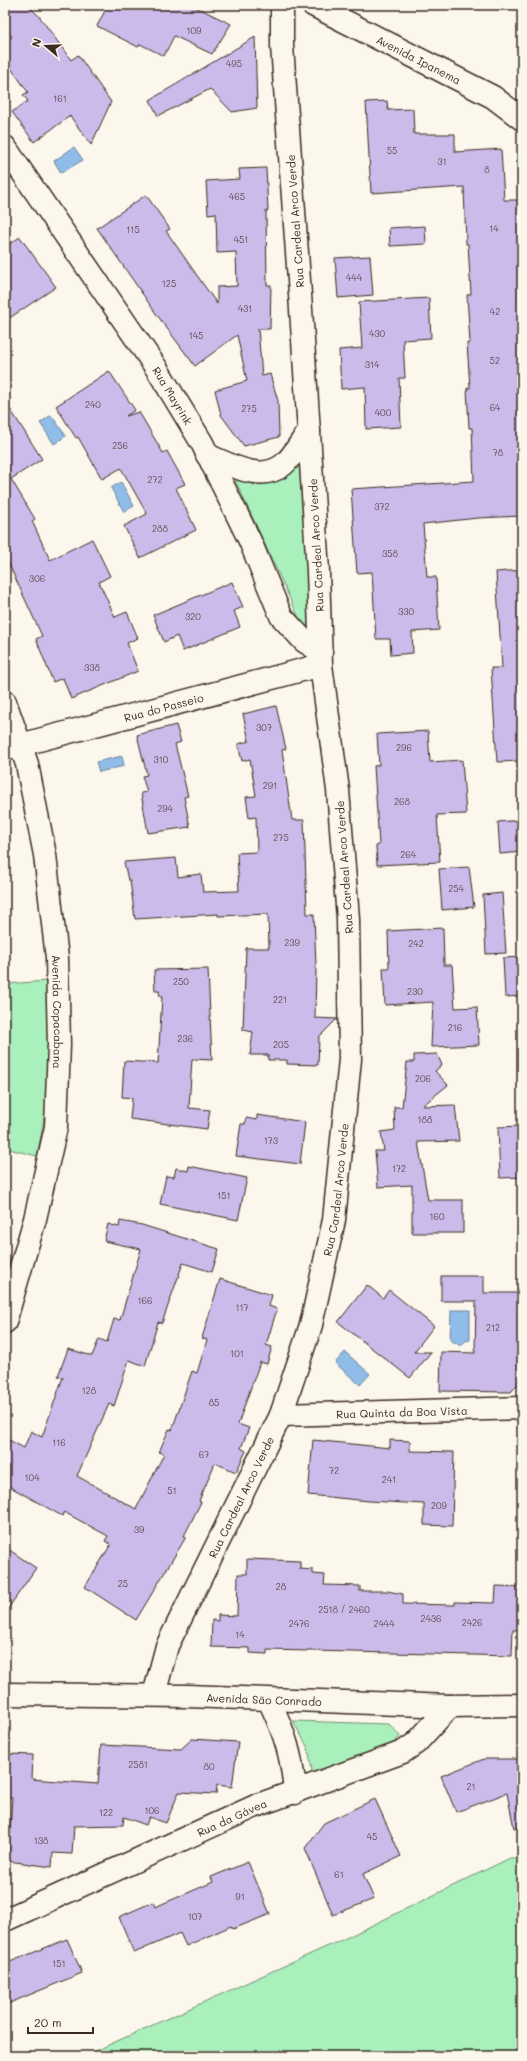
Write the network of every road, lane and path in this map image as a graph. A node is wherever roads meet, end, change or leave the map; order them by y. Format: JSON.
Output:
{"nodes":[{"id":1,"x":282,"y":5,"type":"edge"},
{"id":2,"x":313,"y":5,"type":"edge"},
{"id":3,"x":522,"y":119,"type":"edge"},
{"id":4,"x":5,"y":147,"type":"edge"},
{"id":5,"x":309,"y":431,"type":"junction"},
{"id":6,"x":207,"y":455,"type":"junction"},
{"id":7,"x":321,"y":658,"type":"junction"},
{"id":8,"x":5,"y":702,"type":"edge"},
{"id":9,"x":13,"y":746,"type":"edge"},
{"id":10,"x":5,"y":1322,"type":"edge"},
{"id":11,"x":522,"y":1408,"type":"edge"},
{"id":12,"x":281,"y":1415,"type":"junction"},
{"id":13,"x":5,"y":1694,"type":"edge"},
{"id":14,"x":154,"y":1695,"type":"junction"},
{"id":15,"x":269,"y":1700,"type":"junction"},
{"id":16,"x":522,"y":1705,"type":"edge"},
{"id":17,"x":450,"y":1706,"type":"junction"},
{"id":18,"x":295,"y":1793,"type":"junction"},
{"id":19,"x":5,"y":1920,"type":"edge"}],
"edges":[{"from":1,"to":5,"type":"street","name":"Rua Cardeal Arco Verde"},
{"from":2,"to":3,"type":"street","name":"Avenida Ipanema"},
{"from":4,"to":6,"type":"street","name":"Rua Mayrink"},
{"from":5,"to":6,"type":"street"},
{"from":5,"to":7,"type":"street","name":"Rua Cardeal Arco Verde"},
{"from":6,"to":7,"type":"street","name":"Rua Mayrink"},
{"from":7,"to":9,"type":"street","name":"Rua do Passeio"},
{"from":7,"to":12,"type":"street","name":"Rua Cardeal Arco Verde"},
{"from":8,"to":9,"type":"street","name":"Avenida Copacabana"},
{"from":9,"to":10,"type":"street","name":"Avenida Copacabana"},
{"from":11,"to":12,"type":"street","name":"Rua Quinta da Boa Vista"},
{"from":12,"to":14,"type":"street","name":"Rua Cardeal Arco Verde"},
{"from":13,"to":14,"type":"street","name":"Avenida São Conrado"},
{"from":14,"to":15,"type":"street","name":"Avenida São Conrado"},
{"from":15,"to":17,"type":"street","name":"Avenida São Conrado"},
{"from":15,"to":18,"type":"street"},
{"from":16,"to":17,"type":"street","name":"Avenida São Conrado"},
{"from":17,"to":18,"type":"street","name":"Rua da Gávea"},
{"from":18,"to":19,"type":"street","name":"Rua da Gávea"}]}
